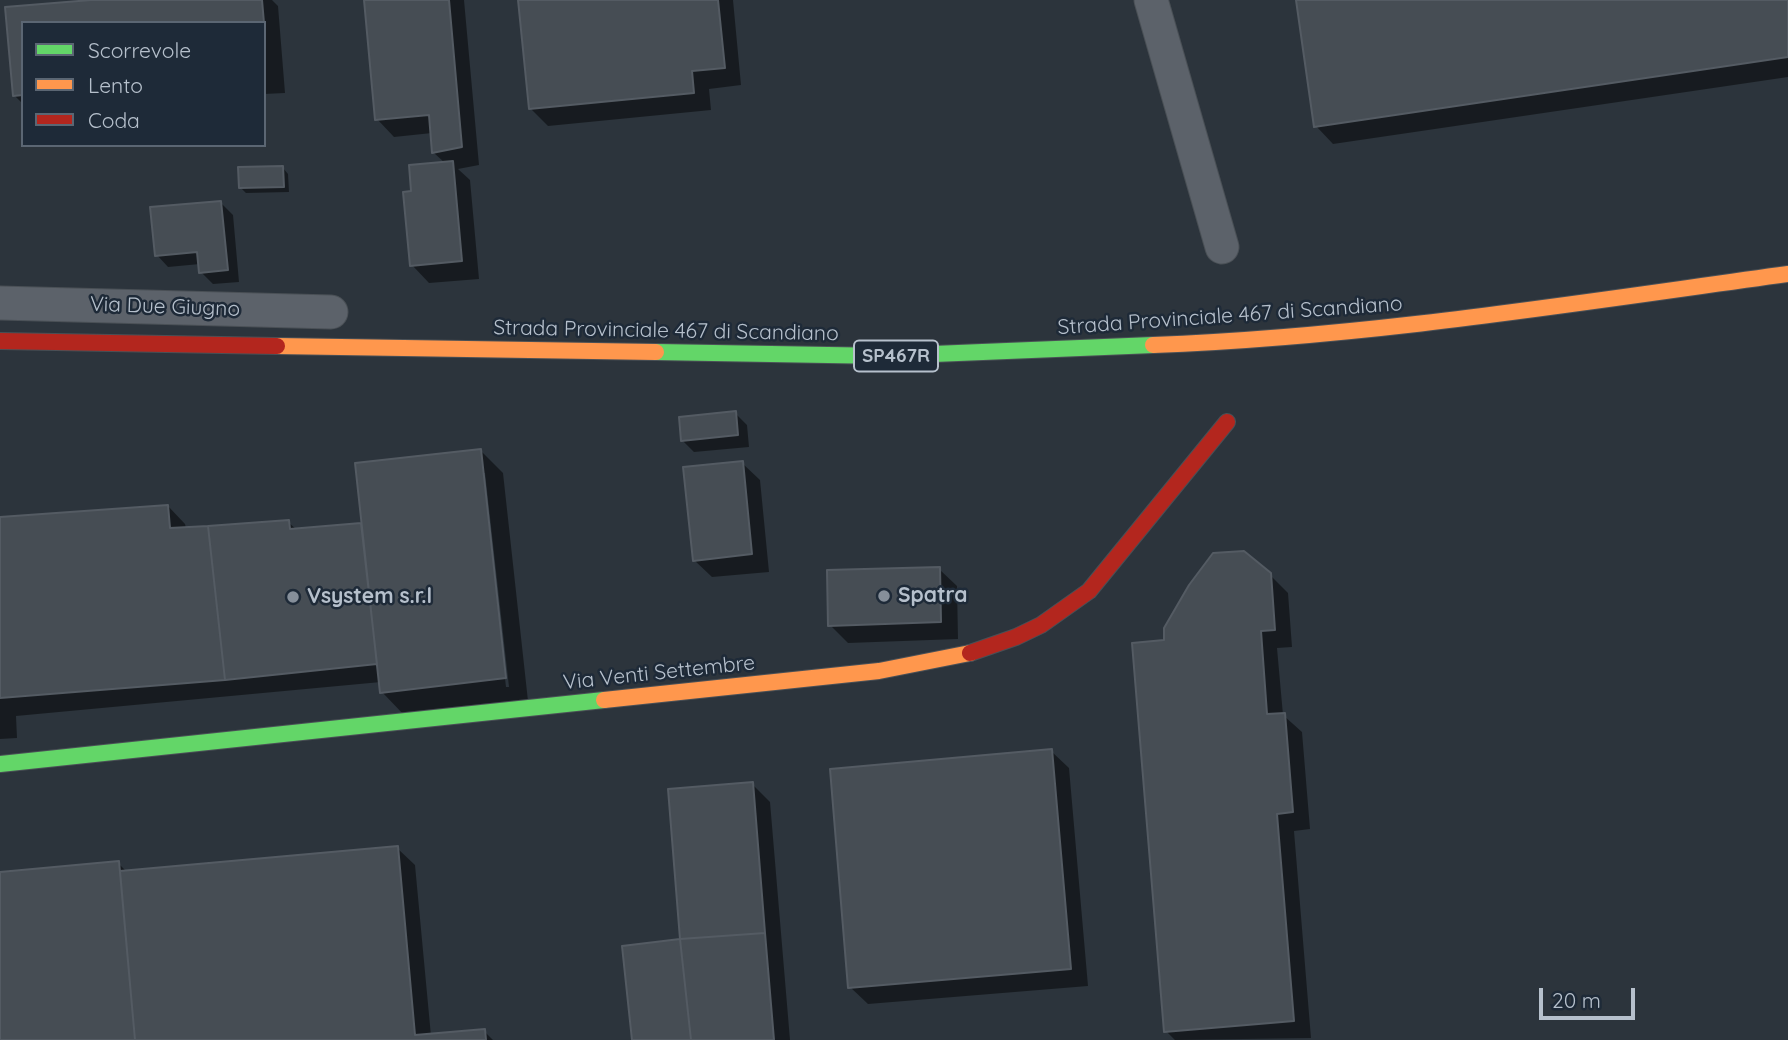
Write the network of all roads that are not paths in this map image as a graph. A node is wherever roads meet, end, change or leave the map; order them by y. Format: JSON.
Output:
{"nodes":[{"id":1,"x":1150,"y":0,"type":"edge"},
{"id":2,"x":1222,"y":247,"type":"dead end"},
{"id":3,"x":1788,"y":274,"type":"edge"},
{"id":4,"x":0,"y":303,"type":"edge"},
{"id":5,"x":331,"y":312,"type":"dead end"},
{"id":6,"x":0,"y":341,"type":"edge"},
{"id":7,"x":1227,"y":422,"type":"dead end"},
{"id":8,"x":0,"y":764,"type":"edge"}],
"edges":[{"from":1,"to":2,"type":"street"},
{"from":3,"to":6,"type":"main road","name":"Strada Provinciale 467 di Scandiano","number":"SP467R"},
{"from":4,"to":5,"type":"street","name":"Via Due Giugno"},
{"from":7,"to":8,"type":"main road","name":"Via Venti Settembre"}]}
